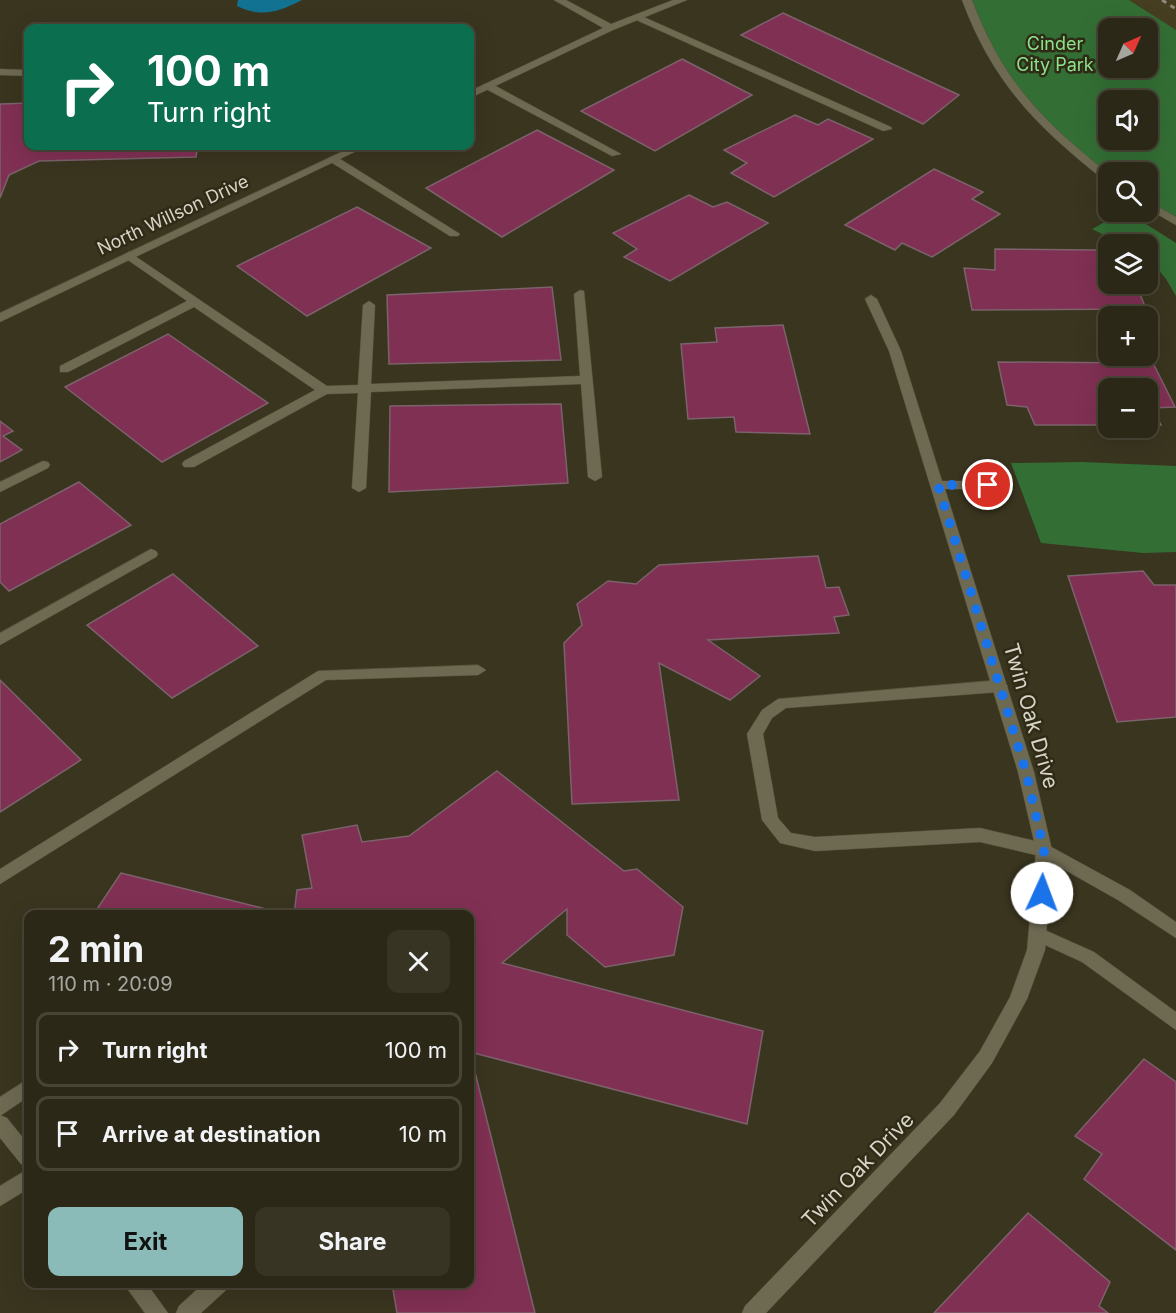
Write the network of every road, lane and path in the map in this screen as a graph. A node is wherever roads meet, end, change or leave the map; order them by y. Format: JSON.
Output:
{"nodes":[{"id":1,"x":559,"y":0,"type":"edge"},
{"id":2,"x":682,"y":0,"type":"edge"},
{"id":3,"x":967,"y":0,"type":"edge"},
{"id":4,"x":637,"y":17,"type":"junction"},
{"id":5,"x":610,"y":28,"type":"junction"},
{"id":6,"x":0,"y":72,"type":"edge"},
{"id":7,"x":24,"y":73,"type":"edge"},
{"id":8,"x":488,"y":86,"type":"junction"},
{"id":9,"x":474,"y":93,"type":"edge"},
{"id":10,"x":887,"y":129,"type":"dead end"},
{"id":11,"x":353,"y":150,"type":"edge"},
{"id":12,"x":616,"y":154,"type":"dead end"},
{"id":13,"x":333,"y":159,"type":"junction"},
{"id":14,"x":1098,"y":170,"type":"edge"},
{"id":15,"x":1158,"y":210,"type":"edge"},
{"id":16,"x":1176,"y":222,"type":"edge"},
{"id":17,"x":454,"y":234,"type":"dead end"},
{"id":18,"x":129,"y":256,"type":"junction"},
{"id":19,"x":580,"y":294,"type":"dead end"},
{"id":20,"x":871,"y":299,"type":"dead end"},
{"id":21,"x":194,"y":302,"type":"junction"},
{"id":22,"x":369,"y":305,"type":"dead end"},
{"id":23,"x":0,"y":318,"type":"edge"},
{"id":24,"x":64,"y":369,"type":"dead end"},
{"id":25,"x":587,"y":380,"type":"junction"},
{"id":26,"x":363,"y":388,"type":"junction"},
{"id":27,"x":324,"y":390,"type":"junction"},
{"id":28,"x":189,"y":464,"type":"dead end"},
{"id":29,"x":43,"y":465,"type":"dead end"},
{"id":30,"x":595,"y":477,"type":"dead end"},
{"id":31,"x":938,"y":485,"type":"junction"},
{"id":32,"x":995,"y":485,"type":"dead end"},
{"id":33,"x":0,"y":488,"type":"edge"},
{"id":34,"x":359,"y":488,"type":"dead end"},
{"id":35,"x":151,"y":554,"type":"dead end"},
{"id":36,"x":0,"y":640,"type":"edge"},
{"id":37,"x":478,"y":670,"type":"dead end"},
{"id":38,"x":1000,"y":686,"type":"junction"},
{"id":39,"x":1044,"y":850,"type":"junction"},
{"id":40,"x":0,"y":877,"type":"edge"},
{"id":41,"x":1176,"y":931,"type":"edge"},
{"id":42,"x":1038,"y":934,"type":"junction"},
{"id":43,"x":1176,"y":1022,"type":"edge"},
{"id":44,"x":24,"y":1090,"type":"edge"},
{"id":45,"x":0,"y":1108,"type":"edge"},
{"id":46,"x":0,"y":1124,"type":"edge"},
{"id":47,"x":24,"y":1153,"type":"edge"},
{"id":48,"x":24,"y":1181,"type":"edge"},
{"id":49,"x":0,"y":1197,"type":"edge"},
{"id":50,"x":137,"y":1288,"type":"edge"},
{"id":51,"x":214,"y":1288,"type":"edge"},
{"id":52,"x":158,"y":1313,"type":"edge"},
{"id":53,"x":186,"y":1313,"type":"edge"},
{"id":54,"x":752,"y":1313,"type":"edge"}],
"edges":[{"from":1,"to":5,"type":"street"},
{"from":2,"to":4,"type":"street"},
{"from":3,"to":14,"type":"street"},
{"from":4,"to":5,"type":"street"},
{"from":4,"to":10,"type":"street"},
{"from":5,"to":8,"type":"street"},
{"from":6,"to":7,"type":"street"},
{"from":8,"to":9,"type":"street"},
{"from":8,"to":12,"type":"street"},
{"from":11,"to":13,"type":"street","name":"North Willson Drive"},
{"from":13,"to":17,"type":"street"},
{"from":13,"to":18,"type":"street","name":"North Willson Drive"},
{"from":15,"to":16,"type":"street"},
{"from":18,"to":21,"type":"street"},
{"from":18,"to":23,"type":"street","name":"North Willson Drive"},
{"from":19,"to":25,"type":"street"},
{"from":20,"to":31,"type":"street","name":"Twin Oak Drive"},
{"from":21,"to":24,"type":"street"},
{"from":21,"to":27,"type":"street"},
{"from":22,"to":26,"type":"street"},
{"from":25,"to":26,"type":"street"},
{"from":25,"to":30,"type":"street"},
{"from":26,"to":27,"type":"street"},
{"from":26,"to":34,"type":"street"},
{"from":27,"to":28,"type":"street"},
{"from":29,"to":33,"type":"street"},
{"from":31,"to":32,"type":"street"},
{"from":31,"to":38,"type":"street","name":"Twin Oak Drive"},
{"from":35,"to":36,"type":"street"},
{"from":37,"to":40,"type":"street"},
{"from":38,"to":39,"type":"street","name":"Twin Oak Drive"},
{"from":38,"to":39,"type":"street"},
{"from":39,"to":41,"type":"street"},
{"from":39,"to":42,"type":"street","name":"Twin Oak Drive"},
{"from":42,"to":43,"type":"street"},
{"from":42,"to":54,"type":"street","name":"Twin Oak Drive"},
{"from":44,"to":45,"type":"street"},
{"from":46,"to":47,"type":"street"},
{"from":48,"to":49,"type":"street"},
{"from":50,"to":52,"type":"street"},
{"from":51,"to":53,"type":"street"}]}
